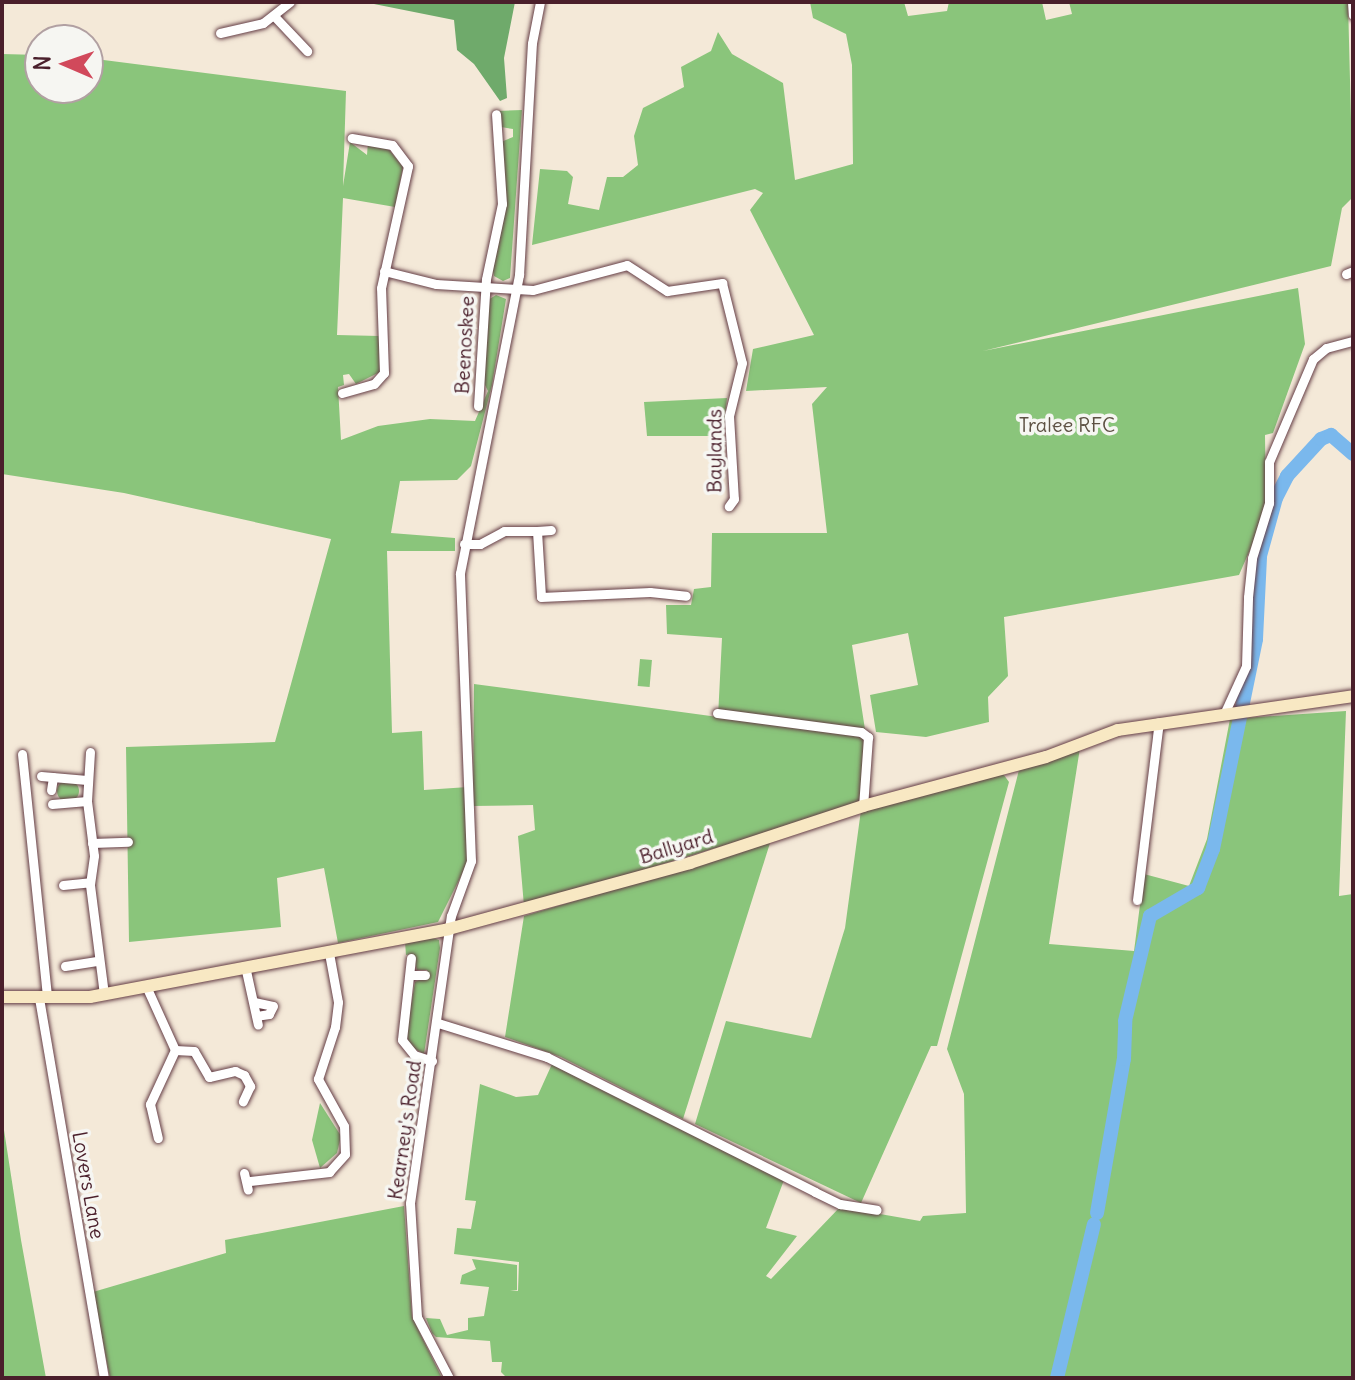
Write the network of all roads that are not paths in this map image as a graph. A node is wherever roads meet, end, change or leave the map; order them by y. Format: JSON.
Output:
{"nodes":[{"id":1,"x":290,"y":2,"type":"edge"},
{"id":2,"x":540,"y":2,"type":"edge"},
{"id":3,"x":1352,"y":2,"type":"edge"},
{"id":4,"x":1353,"y":15,"type":"edge"},
{"id":5,"x":275,"y":17,"type":"junction"},
{"id":6,"x":220,"y":33,"type":"dead end"},
{"id":7,"x":307,"y":51,"type":"dead end"},
{"id":8,"x":496,"y":114,"type":"dead end"},
{"id":9,"x":352,"y":138,"type":"dead end"},
{"id":10,"x":366,"y":139,"type":"junction"},
{"id":11,"x":365,"y":152,"type":"dead end"},
{"id":12,"x":384,"y":271,"type":"junction"},
{"id":13,"x":485,"y":286,"type":"junction"},
{"id":14,"x":517,"y":290,"type":"junction"},
{"id":15,"x":1353,"y":341,"type":"edge"},
{"id":16,"x":348,"y":378,"type":"dead end"},
{"id":17,"x":478,"y":406,"type":"dead end"},
{"id":18,"x":729,"y":506,"type":"dead end"},
{"id":19,"x":551,"y":530,"type":"dead end"},
{"id":20,"x":537,"y":531,"type":"junction"},
{"id":21,"x":464,"y":544,"type":"junction"},
{"id":22,"x":686,"y":596,"type":"dead end"},
{"id":23,"x":1353,"y":696,"type":"edge"},
{"id":24,"x":717,"y":713,"type":"dead end"},
{"id":25,"x":1229,"y":713,"type":"junction"},
{"id":26,"x":1159,"y":722,"type":"junction"},
{"id":27,"x":90,"y":752,"type":"dead end"},
{"id":28,"x":22,"y":754,"type":"dead end"},
{"id":29,"x":41,"y":776,"type":"dead end"},
{"id":30,"x":53,"y":777,"type":"junction"},
{"id":31,"x":87,"y":780,"type":"junction"},
{"id":32,"x":51,"y":790,"type":"dead end"},
{"id":33,"x":87,"y":801,"type":"junction"},
{"id":34,"x":52,"y":804,"type":"dead end"},
{"id":35,"x":863,"y":806,"type":"junction"},
{"id":36,"x":128,"y":842,"type":"dead end"},
{"id":37,"x":92,"y":843,"type":"junction"},
{"id":38,"x":90,"y":882,"type":"junction"},
{"id":39,"x":63,"y":885,"type":"dead end"},
{"id":40,"x":1137,"y":900,"type":"dead end"},
{"id":41,"x":449,"y":929,"type":"junction"},
{"id":42,"x":329,"y":953,"type":"junction"},
{"id":43,"x":411,"y":958,"type":"dead end"},
{"id":44,"x":97,"y":961,"type":"junction"},
{"id":45,"x":65,"y":966,"type":"dead end"},
{"id":46,"x":245,"y":966,"type":"junction"},
{"id":47,"x":413,"y":975,"type":"junction"},
{"id":48,"x":425,"y":975,"type":"dead end"},
{"id":49,"x":146,"y":986,"type":"junction"},
{"id":50,"x":104,"y":994,"type":"junction"},
{"id":51,"x":2,"y":997,"type":"edge"},
{"id":52,"x":43,"y":998,"type":"junction"},
{"id":53,"x":254,"y":1002,"type":"junction"},
{"id":54,"x":438,"y":1023,"type":"junction"},
{"id":55,"x":175,"y":1050,"type":"junction"},
{"id":56,"x":432,"y":1061,"type":"junction"},
{"id":57,"x":243,"y":1101,"type":"dead end"},
{"id":58,"x":154,"y":1138,"type":"dead end"},
{"id":59,"x":247,"y":1181,"type":"dead end"},
{"id":60,"x":877,"y":1210,"type":"dead end"},
{"id":61,"x":104,"y":1378,"type":"edge"},
{"id":62,"x":449,"y":1378,"type":"edge"}],
"edges":[{"from":1,"to":5,"type":"street"},
{"from":2,"to":14,"type":"street","name":"Kearney's Road"},
{"from":3,"to":4,"type":"street"},
{"from":5,"to":6,"type":"street"},
{"from":5,"to":7,"type":"street"},
{"from":8,"to":13,"type":"street","name":"Beenoskee"},
{"from":9,"to":10,"type":"street"},
{"from":10,"to":11,"type":"street"},
{"from":10,"to":12,"type":"street"},
{"from":12,"to":13,"type":"street","name":"Beenoskee"},
{"from":12,"to":16,"type":"street"},
{"from":13,"to":14,"type":"street","name":"Beenoskee"},
{"from":13,"to":17,"type":"street","name":"Beenoskee"},
{"from":14,"to":18,"type":"street","name":"Baylands"},
{"from":14,"to":21,"type":"street","name":"Kearney's Road"},
{"from":15,"to":25,"type":"street"},
{"from":19,"to":20,"type":"street"},
{"from":20,"to":21,"type":"street"},
{"from":20,"to":22,"type":"street"},
{"from":21,"to":41,"type":"street","name":"Kearney's Road"},
{"from":23,"to":25,"type":"street","name":"Ballyard"},
{"from":24,"to":35,"type":"street"},
{"from":25,"to":26,"type":"street","name":"Ballyard"},
{"from":26,"to":35,"type":"street","name":"Ballyard"},
{"from":26,"to":40,"type":"street"},
{"from":27,"to":31,"type":"street"},
{"from":28,"to":52,"type":"street","name":"Lovers Lane"},
{"from":29,"to":30,"type":"street"},
{"from":30,"to":31,"type":"street"},
{"from":30,"to":32,"type":"street"},
{"from":31,"to":33,"type":"street"},
{"from":33,"to":34,"type":"street"},
{"from":33,"to":37,"type":"street"},
{"from":35,"to":41,"type":"street","name":"Ballyard"},
{"from":36,"to":37,"type":"street"},
{"from":37,"to":38,"type":"street"},
{"from":38,"to":39,"type":"street"},
{"from":38,"to":44,"type":"street"},
{"from":41,"to":42,"type":"street","name":"Ballyard"},
{"from":41,"to":54,"type":"street","name":"Kearney's Road"},
{"from":42,"to":46,"type":"street","name":"Ballyard"},
{"from":42,"to":59,"type":"street"},
{"from":43,"to":47,"type":"street"},
{"from":44,"to":45,"type":"street"},
{"from":44,"to":50,"type":"street"},
{"from":46,"to":49,"type":"street","name":"Ballyard"},
{"from":46,"to":53,"type":"street"},
{"from":47,"to":48,"type":"street"},
{"from":47,"to":56,"type":"street"},
{"from":49,"to":50,"type":"street","name":"Ballyard"},
{"from":49,"to":55,"type":"street"},
{"from":50,"to":52,"type":"street","name":"Ballyard"},
{"from":51,"to":52,"type":"street","name":"Ballyard"},
{"from":52,"to":61,"type":"street","name":"Lovers Lane"},
{"from":53,"to":53,"type":"street"},
{"from":54,"to":56,"type":"street","name":"Kearney's Road"},
{"from":54,"to":60,"type":"street"},
{"from":55,"to":57,"type":"street"},
{"from":55,"to":58,"type":"street"},
{"from":56,"to":62,"type":"street","name":"Kearney's Road"}]}
